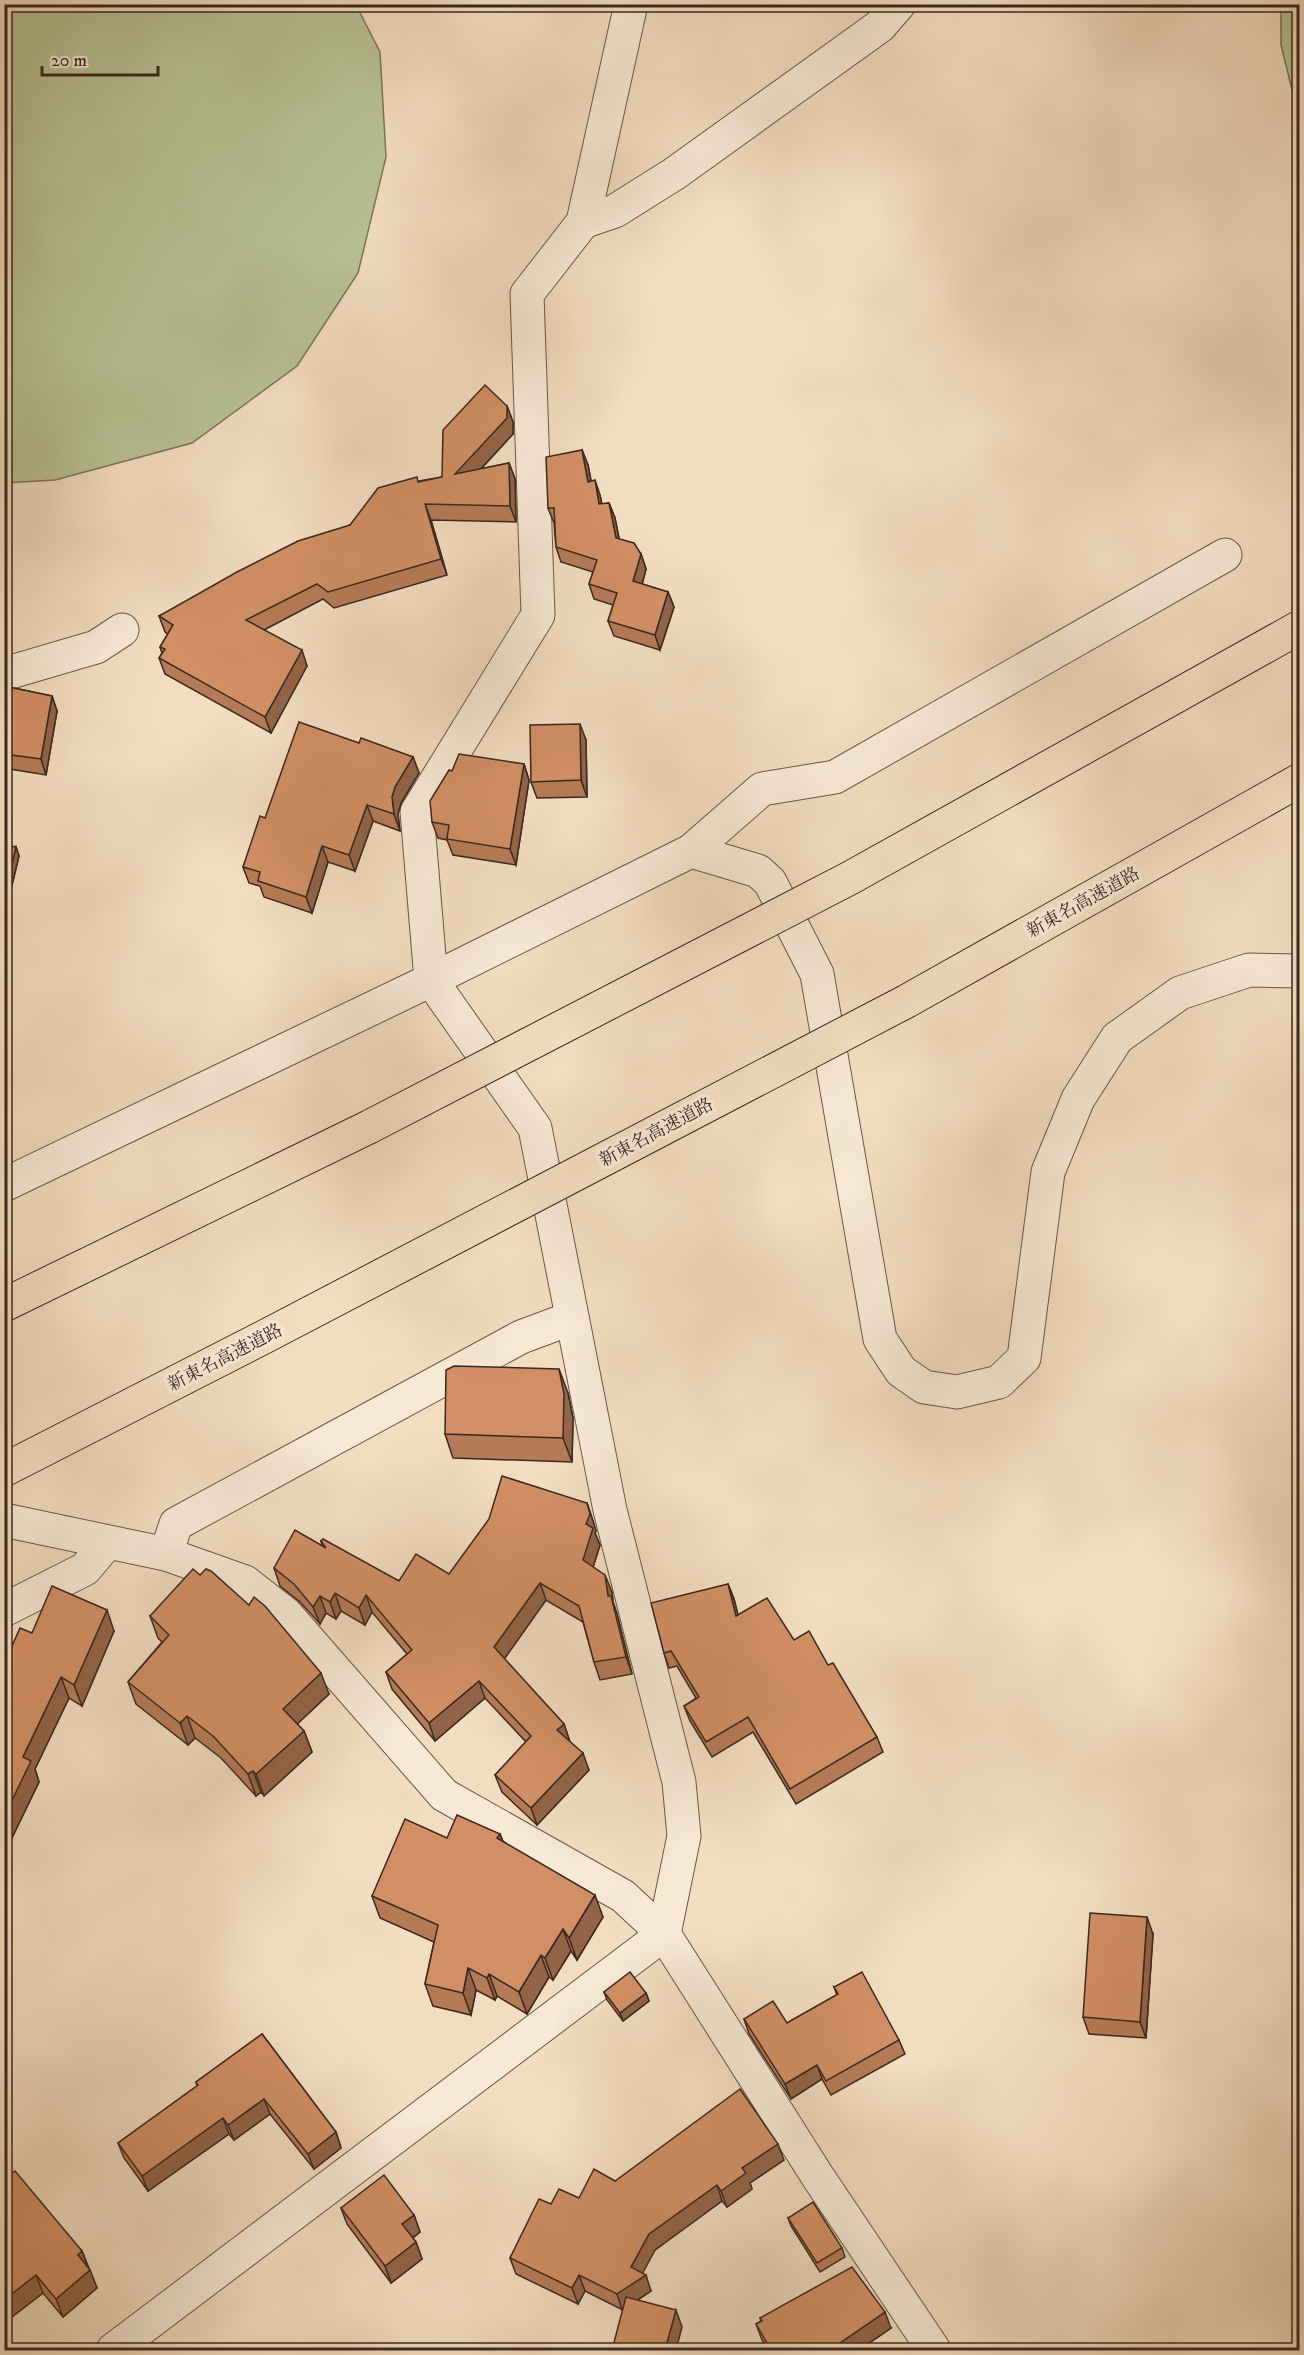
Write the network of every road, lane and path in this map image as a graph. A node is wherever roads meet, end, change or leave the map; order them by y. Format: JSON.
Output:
{"nodes":[{"id":1,"x":631,"y":4,"type":"edge"},
{"id":2,"x":899,"y":4,"type":"edge"},
{"id":3,"x":583,"y":222,"type":"junction"},
{"id":4,"x":1226,"y":555,"type":"dead end"},
{"id":5,"x":1299,"y":627,"type":"edge"},
{"id":6,"x":122,"y":630,"type":"dead end"},
{"id":7,"x":4,"y":674,"type":"edge"},
{"id":8,"x":1299,"y":780,"type":"edge"},
{"id":9,"x":692,"y":850,"type":"junction"},
{"id":10,"x":1299,"y":970,"type":"edge"},
{"id":11,"x":431,"y":980,"type":"junction"},
{"id":12,"x":4,"y":1185,"type":"edge"},
{"id":13,"x":4,"y":1305,"type":"edge"},
{"id":14,"x":572,"y":1318,"type":"junction"},
{"id":15,"x":4,"y":1470,"type":"edge"},
{"id":16,"x":4,"y":1520,"type":"edge"},
{"id":17,"x":107,"y":1543,"type":"junction"},
{"id":18,"x":166,"y":1554,"type":"junction"},
{"id":19,"x":4,"y":1610,"type":"edge"},
{"id":20,"x":664,"y":1934,"type":"junction"},
{"id":21,"x":113,"y":2350,"type":"edge"},
{"id":22,"x":934,"y":2350,"type":"edge"}],
"edges":[{"from":1,"to":3,"type":"street"},
{"from":2,"to":3,"type":"street"},
{"from":3,"to":11,"type":"street"},
{"from":4,"to":9,"type":"street"},
{"from":5,"to":13,"type":"highway","bridge":true},
{"from":6,"to":7,"type":"street"},
{"from":8,"to":15,"type":"highway","name":"新東名高速道路","bridge":true},
{"from":9,"to":10,"type":"street"},
{"from":9,"to":11,"type":"street"},
{"from":11,"to":12,"type":"street"},
{"from":11,"to":14,"type":"street"},
{"from":14,"to":18,"type":"street"},
{"from":14,"to":20,"type":"street"},
{"from":16,"to":17,"type":"street"},
{"from":17,"to":18,"type":"street"},
{"from":17,"to":19,"type":"street"},
{"from":18,"to":20,"type":"street"},
{"from":20,"to":21,"type":"street"},
{"from":20,"to":22,"type":"street"}]}
